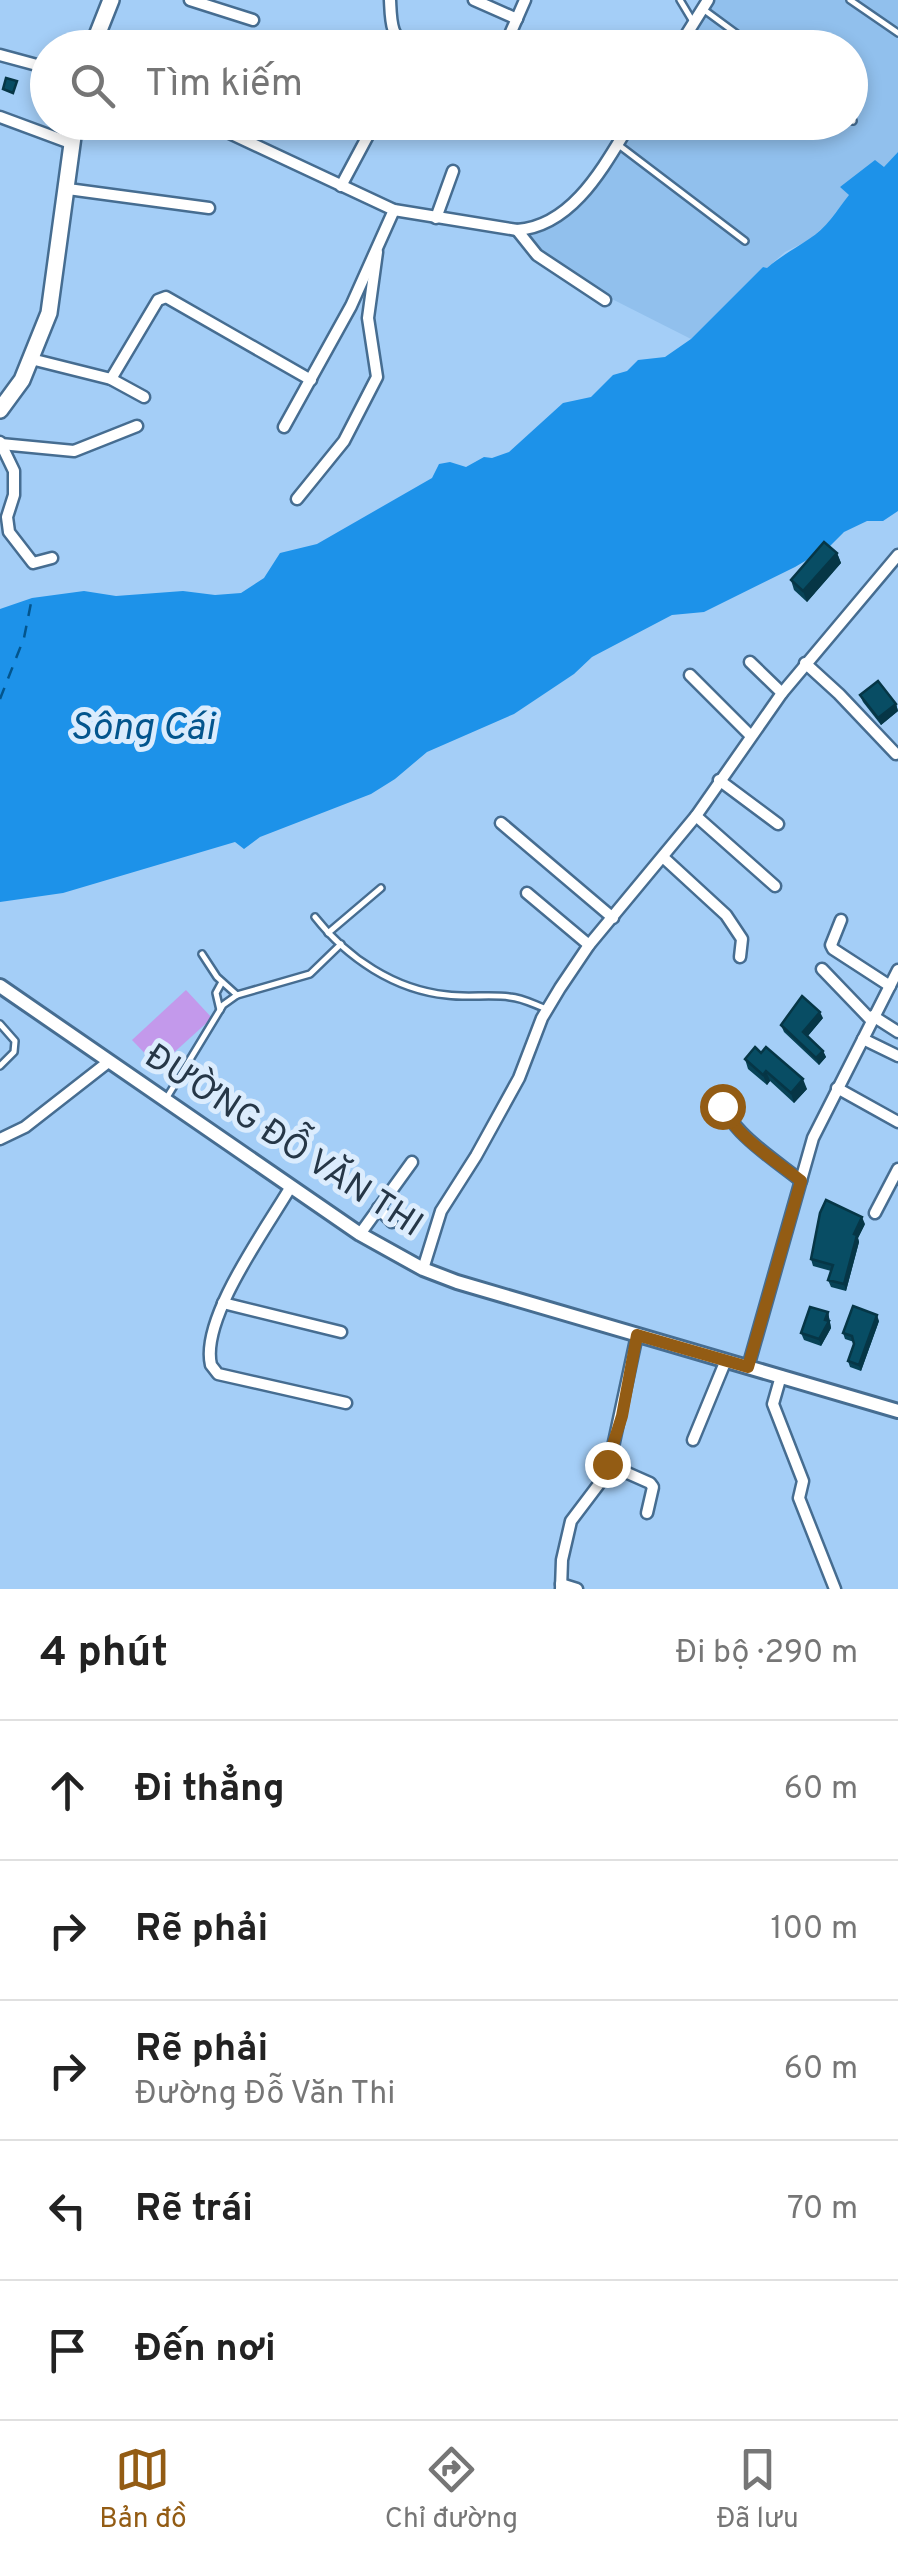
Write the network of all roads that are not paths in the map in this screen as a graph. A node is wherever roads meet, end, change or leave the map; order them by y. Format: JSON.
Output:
{"nodes":[{"id":1,"x":111,"y":0,"type":"edge"},
{"id":2,"x":190,"y":0,"type":"edge"},
{"id":3,"x":390,"y":0,"type":"edge"},
{"id":4,"x":474,"y":0,"type":"edge"},
{"id":5,"x":525,"y":0,"type":"edge"},
{"id":6,"x":680,"y":0,"type":"edge"},
{"id":7,"x":850,"y":0,"type":"edge"},
{"id":8,"x":706,"y":5,"type":"edge"},
{"id":9,"x":517,"y":19,"type":"junction"},
{"id":10,"x":253,"y":20,"type":"dead end"},
{"id":11,"x":694,"y":22,"type":"junction"},
{"id":12,"x":99,"y":30,"type":"edge"},
{"id":13,"x":394,"y":30,"type":"edge"},
{"id":14,"x":512,"y":30,"type":"edge"},
{"id":15,"x":689,"y":30,"type":"edge"},
{"id":16,"x":735,"y":30,"type":"edge"},
{"id":17,"x":898,"y":32,"type":"edge"},
{"id":18,"x":0,"y":55,"type":"edge"},
{"id":19,"x":30,"y":63,"type":"edge"},
{"id":20,"x":0,"y":117,"type":"edge"},
{"id":21,"x":30,"y":128,"type":"edge"},
{"id":22,"x":62,"y":140,"type":"edge"},
{"id":23,"x":74,"y":140,"type":"edge"},
{"id":24,"x":248,"y":140,"type":"edge"},
{"id":25,"x":366,"y":140,"type":"edge"},
{"id":26,"x":619,"y":140,"type":"edge"},
{"id":27,"x":621,"y":140,"type":"edge"},
{"id":28,"x":73,"y":144,"type":"junction"},
{"id":29,"x":452,"y":171,"type":"dead end"},
{"id":30,"x":342,"y":186,"type":"junction"},
{"id":31,"x":68,"y":189,"type":"junction"},
{"id":32,"x":209,"y":208,"type":"dead end"},
{"id":33,"x":394,"y":210,"type":"junction"},
{"id":34,"x":436,"y":218,"type":"junction"},
{"id":35,"x":517,"y":230,"type":"junction"},
{"id":36,"x":745,"y":240,"type":"dead end"},
{"id":37,"x":377,"y":252,"type":"junction"},
{"id":38,"x":604,"y":300,"type":"dead end"},
{"id":39,"x":31,"y":359,"type":"junction"},
{"id":40,"x":112,"y":378,"type":"junction"},
{"id":41,"x":310,"y":380,"type":"junction"},
{"id":42,"x":144,"y":397,"type":"dead end"},
{"id":43,"x":0,"y":410,"type":"edge"},
{"id":44,"x":137,"y":426,"type":"dead end"},
{"id":45,"x":284,"y":427,"type":"dead end"},
{"id":46,"x":0,"y":443,"type":"edge"},
{"id":47,"x":297,"y":499,"type":"dead end"},
{"id":48,"x":4,"y":534,"type":"edge"},
{"id":49,"x":898,"y":555,"type":"edge"},
{"id":50,"x":52,"y":558,"type":"dead end"},
{"id":51,"x":750,"y":662,"type":"dead end"},
{"id":52,"x":805,"y":663,"type":"junction"},
{"id":53,"x":690,"y":676,"type":"dead end"},
{"id":54,"x":782,"y":692,"type":"junction"},
{"id":55,"x":751,"y":736,"type":"junction"},
{"id":56,"x":896,"y":754,"type":"edge"},
{"id":57,"x":720,"y":780,"type":"junction"},
{"id":58,"x":696,"y":816,"type":"junction"},
{"id":59,"x":501,"y":823,"type":"dead end"},
{"id":60,"x":778,"y":824,"type":"dead end"},
{"id":61,"x":664,"y":858,"type":"junction"},
{"id":62,"x":775,"y":886,"type":"dead end"},
{"id":63,"x":381,"y":888,"type":"dead end"},
{"id":64,"x":526,"y":893,"type":"dead end"},
{"id":65,"x":315,"y":917,"type":"dead end"},
{"id":66,"x":613,"y":918,"type":"junction"},
{"id":67,"x":842,"y":920,"type":"dead end"},
{"id":68,"x":328,"y":934,"type":"junction"},
{"id":69,"x":341,"y":944,"type":"junction"},
{"id":70,"x":589,"y":945,"type":"junction"},
{"id":71,"x":202,"y":954,"type":"dead end"},
{"id":72,"x":740,"y":957,"type":"dead end"},
{"id":73,"x":822,"y":969,"type":"dead end"},
{"id":74,"x":895,"y":980,"type":"edge"},
{"id":75,"x":222,"y":982,"type":"junction"},
{"id":76,"x":0,"y":986,"type":"edge"},
{"id":77,"x":237,"y":995,"type":"junction"},
{"id":78,"x":547,"y":1009,"type":"junction"},
{"id":79,"x":220,"y":1010,"type":"junction"},
{"id":80,"x":872,"y":1018,"type":"junction"},
{"id":81,"x":0,"y":1024,"type":"edge"},
{"id":82,"x":898,"y":1032,"type":"edge"},
{"id":83,"x":863,"y":1039,"type":"junction"},
{"id":84,"x":898,"y":1056,"type":"edge"},
{"id":85,"x":107,"y":1063,"type":"junction"},
{"id":86,"x":1,"y":1064,"type":"edge"},
{"id":87,"x":837,"y":1088,"type":"junction"},
{"id":88,"x":722,"y":1101,"type":"dead end"},
{"id":89,"x":164,"y":1102,"type":"junction"},
{"id":90,"x":898,"y":1122,"type":"edge"},
{"id":91,"x":0,"y":1139,"type":"edge"},
{"id":92,"x":412,"y":1162,"type":"dead end"},
{"id":93,"x":898,"y":1170,"type":"edge"},
{"id":94,"x":801,"y":1181,"type":"junction"},
{"id":95,"x":290,"y":1188,"type":"junction"},
{"id":96,"x":378,"y":1208,"type":"junction"},
{"id":97,"x":876,"y":1213,"type":"dead end"},
{"id":98,"x":392,"y":1222,"type":"dead end"},
{"id":99,"x":360,"y":1234,"type":"junction"},
{"id":100,"x":423,"y":1269,"type":"junction"},
{"id":101,"x":223,"y":1303,"type":"junction"},
{"id":102,"x":341,"y":1332,"type":"dead end"},
{"id":103,"x":637,"y":1335,"type":"junction"},
{"id":104,"x":726,"y":1360,"type":"junction"},
{"id":105,"x":748,"y":1367,"type":"junction"},
{"id":106,"x":781,"y":1376,"type":"junction"},
{"id":107,"x":346,"y":1403,"type":"dead end"},
{"id":108,"x":898,"y":1411,"type":"edge"},
{"id":109,"x":693,"y":1440,"type":"dead end"},
{"id":110,"x":607,"y":1464,"type":"junction"},
{"id":111,"x":647,"y":1513,"type":"dead end"},
{"id":112,"x":561,"y":1586,"type":"edge"},
{"id":113,"x":577,"y":1589,"type":"edge"},
{"id":114,"x":834,"y":1589,"type":"edge"}],
"edges":[{"from":1,"to":12,"type":"main road"},
{"from":2,"to":10,"type":"street"},
{"from":3,"to":13,"type":"street"},
{"from":4,"to":9,"type":"street"},
{"from":5,"to":9,"type":"street"},
{"from":6,"to":11,"type":"lane"},
{"from":7,"to":17,"type":"lane"},
{"from":8,"to":11,"type":"street"},
{"from":8,"to":16,"type":"lane"},
{"from":9,"to":14,"type":"street"},
{"from":11,"to":15,"type":"street"},
{"from":18,"to":19,"type":"street"},
{"from":20,"to":21,"type":"street"},
{"from":22,"to":28,"type":"street"},
{"from":23,"to":28,"type":"main road"},
{"from":24,"to":30,"type":"street"},
{"from":25,"to":30,"type":"street"},
{"from":26,"to":35,"type":"street"},
{"from":27,"to":36,"type":"lane"},
{"from":28,"to":31,"type":"main road"},
{"from":29,"to":34,"type":"street"},
{"from":30,"to":33,"type":"street"},
{"from":31,"to":32,"type":"street"},
{"from":31,"to":39,"type":"main road"},
{"from":33,"to":34,"type":"street"},
{"from":33,"to":37,"type":"street"},
{"from":34,"to":35,"type":"street"},
{"from":35,"to":38,"type":"street"},
{"from":37,"to":41,"type":"street"},
{"from":37,"to":47,"type":"street"},
{"from":39,"to":40,"type":"street"},
{"from":39,"to":43,"type":"main road"},
{"from":40,"to":41,"type":"street"},
{"from":40,"to":42,"type":"street"},
{"from":41,"to":45,"type":"street"},
{"from":44,"to":46,"type":"street"},
{"from":46,"to":48,"type":"street"},
{"from":48,"to":50,"type":"street"},
{"from":49,"to":52,"type":"street"},
{"from":51,"to":54,"type":"street"},
{"from":52,"to":54,"type":"street"},
{"from":52,"to":56,"type":"street"},
{"from":53,"to":55,"type":"street"},
{"from":54,"to":55,"type":"street"},
{"from":55,"to":57,"type":"street"},
{"from":57,"to":58,"type":"street"},
{"from":57,"to":60,"type":"street"},
{"from":58,"to":61,"type":"street"},
{"from":58,"to":62,"type":"street"},
{"from":59,"to":66,"type":"street"},
{"from":61,"to":66,"type":"street"},
{"from":61,"to":72,"type":"street"},
{"from":63,"to":68,"type":"lane"},
{"from":64,"to":70,"type":"street"},
{"from":65,"to":68,"type":"lane"},
{"from":66,"to":70,"type":"street"},
{"from":67,"to":74,"type":"street"},
{"from":68,"to":69,"type":"lane"},
{"from":69,"to":77,"type":"lane"},
{"from":69,"to":78,"type":"lane"},
{"from":70,"to":78,"type":"street"},
{"from":71,"to":75,"type":"lane"},
{"from":73,"to":80,"type":"street"},
{"from":74,"to":80,"type":"street"},
{"from":75,"to":77,"type":"lane"},
{"from":75,"to":79,"type":"lane"},
{"from":76,"to":85,"type":"street","name":"ĐƯỜNG ĐỖ VĂN THI"},
{"from":77,"to":79,"type":"lane"},
{"from":78,"to":100,"type":"street"},
{"from":79,"to":89,"type":"lane"},
{"from":80,"to":82,"type":"street"},
{"from":80,"to":83,"type":"street"},
{"from":81,"to":86,"type":"lane"},
{"from":83,"to":84,"type":"street"},
{"from":83,"to":87,"type":"street"},
{"from":85,"to":89,"type":"street","name":"ĐƯỜNG ĐỖ VĂN THI"},
{"from":85,"to":91,"type":"street"},
{"from":87,"to":90,"type":"street"},
{"from":87,"to":94,"type":"street"},
{"from":88,"to":94,"type":"street"},
{"from":89,"to":95,"type":"street","name":"ĐƯỜNG ĐỖ VĂN THI"},
{"from":92,"to":96,"type":"street"},
{"from":93,"to":97,"type":"street"},
{"from":94,"to":105,"type":"street"},
{"from":95,"to":99,"type":"street","name":"ĐƯỜNG ĐỖ VĂN THI"},
{"from":95,"to":101,"type":"street"},
{"from":96,"to":98,"type":"street"},
{"from":96,"to":99,"type":"street"},
{"from":99,"to":100,"type":"street","name":"ĐƯỜNG ĐỖ VĂN THI"},
{"from":100,"to":103,"type":"street","name":"ĐƯỜNG ĐỖ VĂN THI"},
{"from":101,"to":102,"type":"street"},
{"from":101,"to":107,"type":"street"},
{"from":103,"to":104,"type":"street","name":"ĐƯỜNG ĐỖ VĂN THI"},
{"from":103,"to":110,"type":"street"},
{"from":104,"to":105,"type":"street","name":"ĐƯỜNG ĐỖ VĂN THI"},
{"from":104,"to":109,"type":"street"},
{"from":105,"to":106,"type":"street","name":"ĐƯỜNG ĐỖ VĂN THI"},
{"from":106,"to":108,"type":"street","name":"ĐƯỜNG ĐỖ VĂN THI"},
{"from":106,"to":114,"type":"street"},
{"from":110,"to":111,"type":"street"},
{"from":110,"to":112,"type":"street"},
{"from":112,"to":113,"type":"street"}]}
